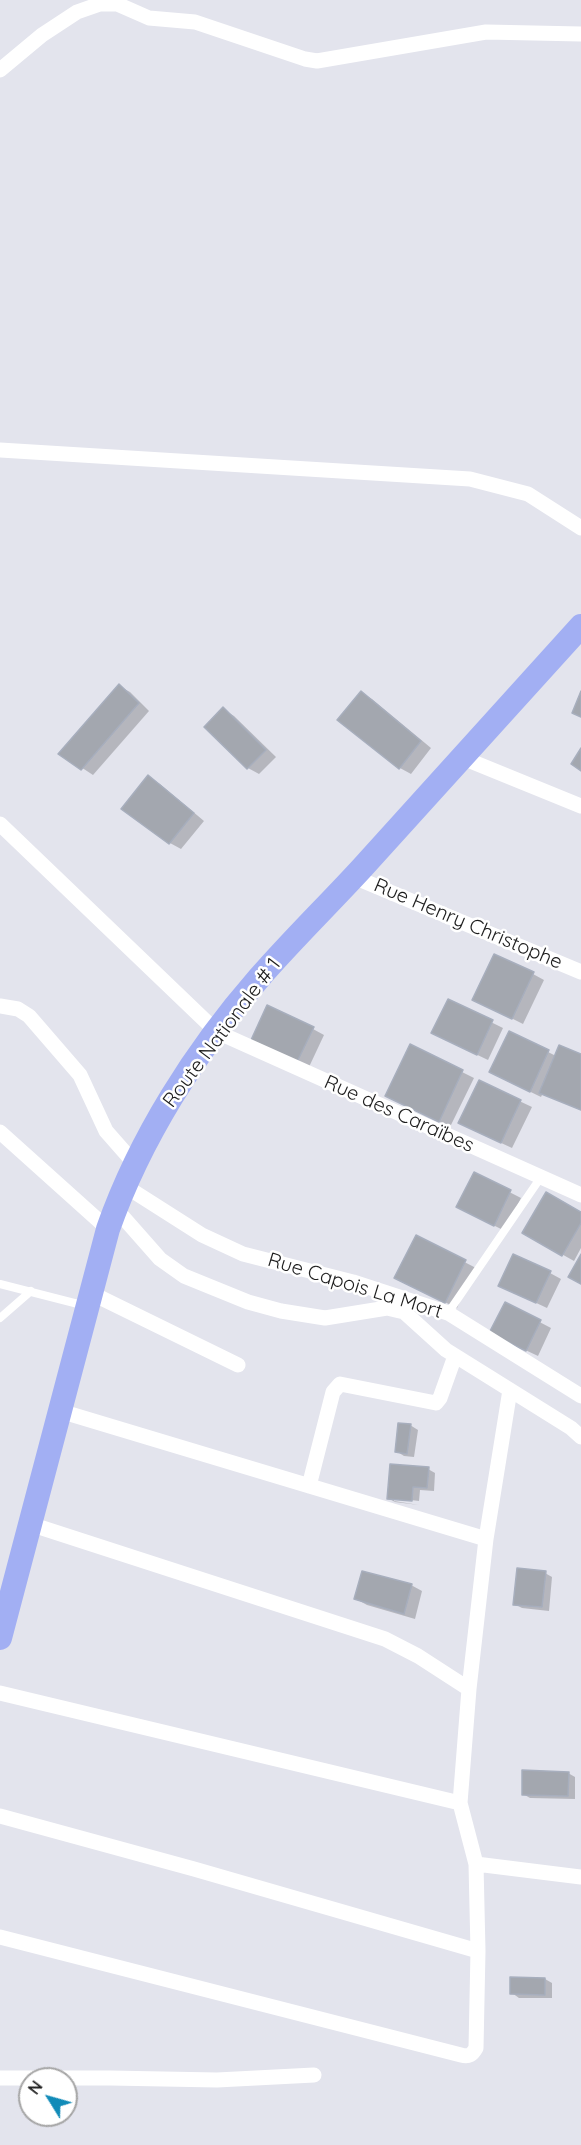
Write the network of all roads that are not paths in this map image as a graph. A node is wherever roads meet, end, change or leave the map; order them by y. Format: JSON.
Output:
{"nodes":[{"id":1,"x":581,"y":34,"type":"edge"},
{"id":2,"x":0,"y":70,"type":"edge"},
{"id":3,"x":0,"y":450,"type":"edge"},
{"id":4,"x":581,"y":528,"type":"edge"},
{"id":5,"x":579,"y":633,"type":"edge"},
{"id":6,"x":463,"y":758,"type":"junction"},
{"id":7,"x":581,"y":806,"type":"edge"},
{"id":8,"x":0,"y":824,"type":"edge"},
{"id":9,"x":354,"y":877,"type":"junction"},
{"id":10,"x":581,"y":972,"type":"edge"},
{"id":11,"x":0,"y":1006,"type":"edge"},
{"id":12,"x":217,"y":1032,"type":"junction"},
{"id":13,"x":0,"y":1132,"type":"edge"},
{"id":14,"x":135,"y":1164,"type":"junction"},
{"id":15,"x":541,"y":1177,"type":"junction"},
{"id":16,"x":125,"y":1186,"type":"junction"},
{"id":17,"x":581,"y":1195,"type":"edge"},
{"id":18,"x":112,"y":1218,"type":"junction"},
{"id":19,"x":0,"y":1284,"type":"edge"},
{"id":20,"x":31,"y":1291,"type":"junction"},
{"id":21,"x":89,"y":1299,"type":"junction"},
{"id":22,"x":448,"y":1313,"type":"junction"},
{"id":23,"x":0,"y":1318,"type":"edge"},
{"id":24,"x":455,"y":1356,"type":"junction"},
{"id":25,"x":238,"y":1365,"type":"dead end"},
{"id":26,"x":510,"y":1390,"type":"junction"},
{"id":27,"x":581,"y":1396,"type":"edge"},
{"id":28,"x":60,"y":1411,"type":"junction"},
{"id":29,"x":581,"y":1437,"type":"edge"},
{"id":30,"x":309,"y":1486,"type":"junction"},
{"id":31,"x":30,"y":1524,"type":"junction"},
{"id":32,"x":486,"y":1539,"type":"junction"},
{"id":33,"x":0,"y":1638,"type":"edge"},
{"id":34,"x":469,"y":1689,"type":"junction"},
{"id":35,"x":0,"y":1693,"type":"edge"},
{"id":36,"x":460,"y":1803,"type":"junction"},
{"id":37,"x":0,"y":1816,"type":"edge"},
{"id":38,"x":476,"y":1864,"type":"junction"},
{"id":39,"x":581,"y":1877,"type":"edge"},
{"id":40,"x":0,"y":1937,"type":"edge"},
{"id":41,"x":478,"y":1952,"type":"junction"},
{"id":42,"x":314,"y":2075,"type":"dead end"},
{"id":43,"x":0,"y":2078,"type":"edge"}],
"edges":[{"from":1,"to":2,"type":"street"},
{"from":3,"to":4,"type":"street"},
{"from":5,"to":6,"type":"main road","name":"Route Nationale # 1"},
{"from":6,"to":7,"type":"street"},
{"from":6,"to":9,"type":"main road","name":"Route Nationale # 1"},
{"from":8,"to":12,"type":"street","name":"Rue des Caraïbes"},
{"from":9,"to":10,"type":"street","name":"Rue Henry Christophe"},
{"from":9,"to":12,"type":"main road","name":"Route Nationale # 1"},
{"from":11,"to":14,"type":"street"},
{"from":12,"to":14,"type":"main road","name":"Route Nationale # 1"},
{"from":12,"to":15,"type":"street","name":"Rue des Caraïbes"},
{"from":13,"to":18,"type":"street"},
{"from":14,"to":16,"type":"main road","name":"Route Nationale # 1"},
{"from":15,"to":17,"type":"street","name":"Rue des Caraïbes"},
{"from":15,"to":22,"type":"lane"},
{"from":16,"to":18,"type":"main road","name":"Route Nationale # 1"},
{"from":16,"to":22,"type":"street","name":"Rue Capois La Mort"},
{"from":18,"to":21,"type":"main road","name":"Route Nationale # 1"},
{"from":18,"to":24,"type":"street"},
{"from":19,"to":20,"type":"lane"},
{"from":20,"to":21,"type":"lane"},
{"from":20,"to":23,"type":"lane"},
{"from":21,"to":25,"type":"street"},
{"from":21,"to":28,"type":"main road","name":"Route Nationale # 1"},
{"from":22,"to":27,"type":"street","name":"Rue Capois La Mort"},
{"from":24,"to":26,"type":"street"},
{"from":24,"to":30,"type":"street"},
{"from":26,"to":29,"type":"street"},
{"from":26,"to":32,"type":"street"},
{"from":28,"to":30,"type":"street"},
{"from":28,"to":31,"type":"main road","name":"Route Nationale # 1"},
{"from":30,"to":32,"type":"street"},
{"from":31,"to":33,"type":"main road","name":"Route Nationale # 1"},
{"from":31,"to":34,"type":"street"},
{"from":32,"to":34,"type":"street"},
{"from":34,"to":36,"type":"street"},
{"from":35,"to":36,"type":"street"},
{"from":36,"to":38,"type":"street"},
{"from":37,"to":41,"type":"street"},
{"from":38,"to":39,"type":"street"},
{"from":38,"to":41,"type":"street"},
{"from":40,"to":41,"type":"street"},
{"from":42,"to":43,"type":"street"}]}
